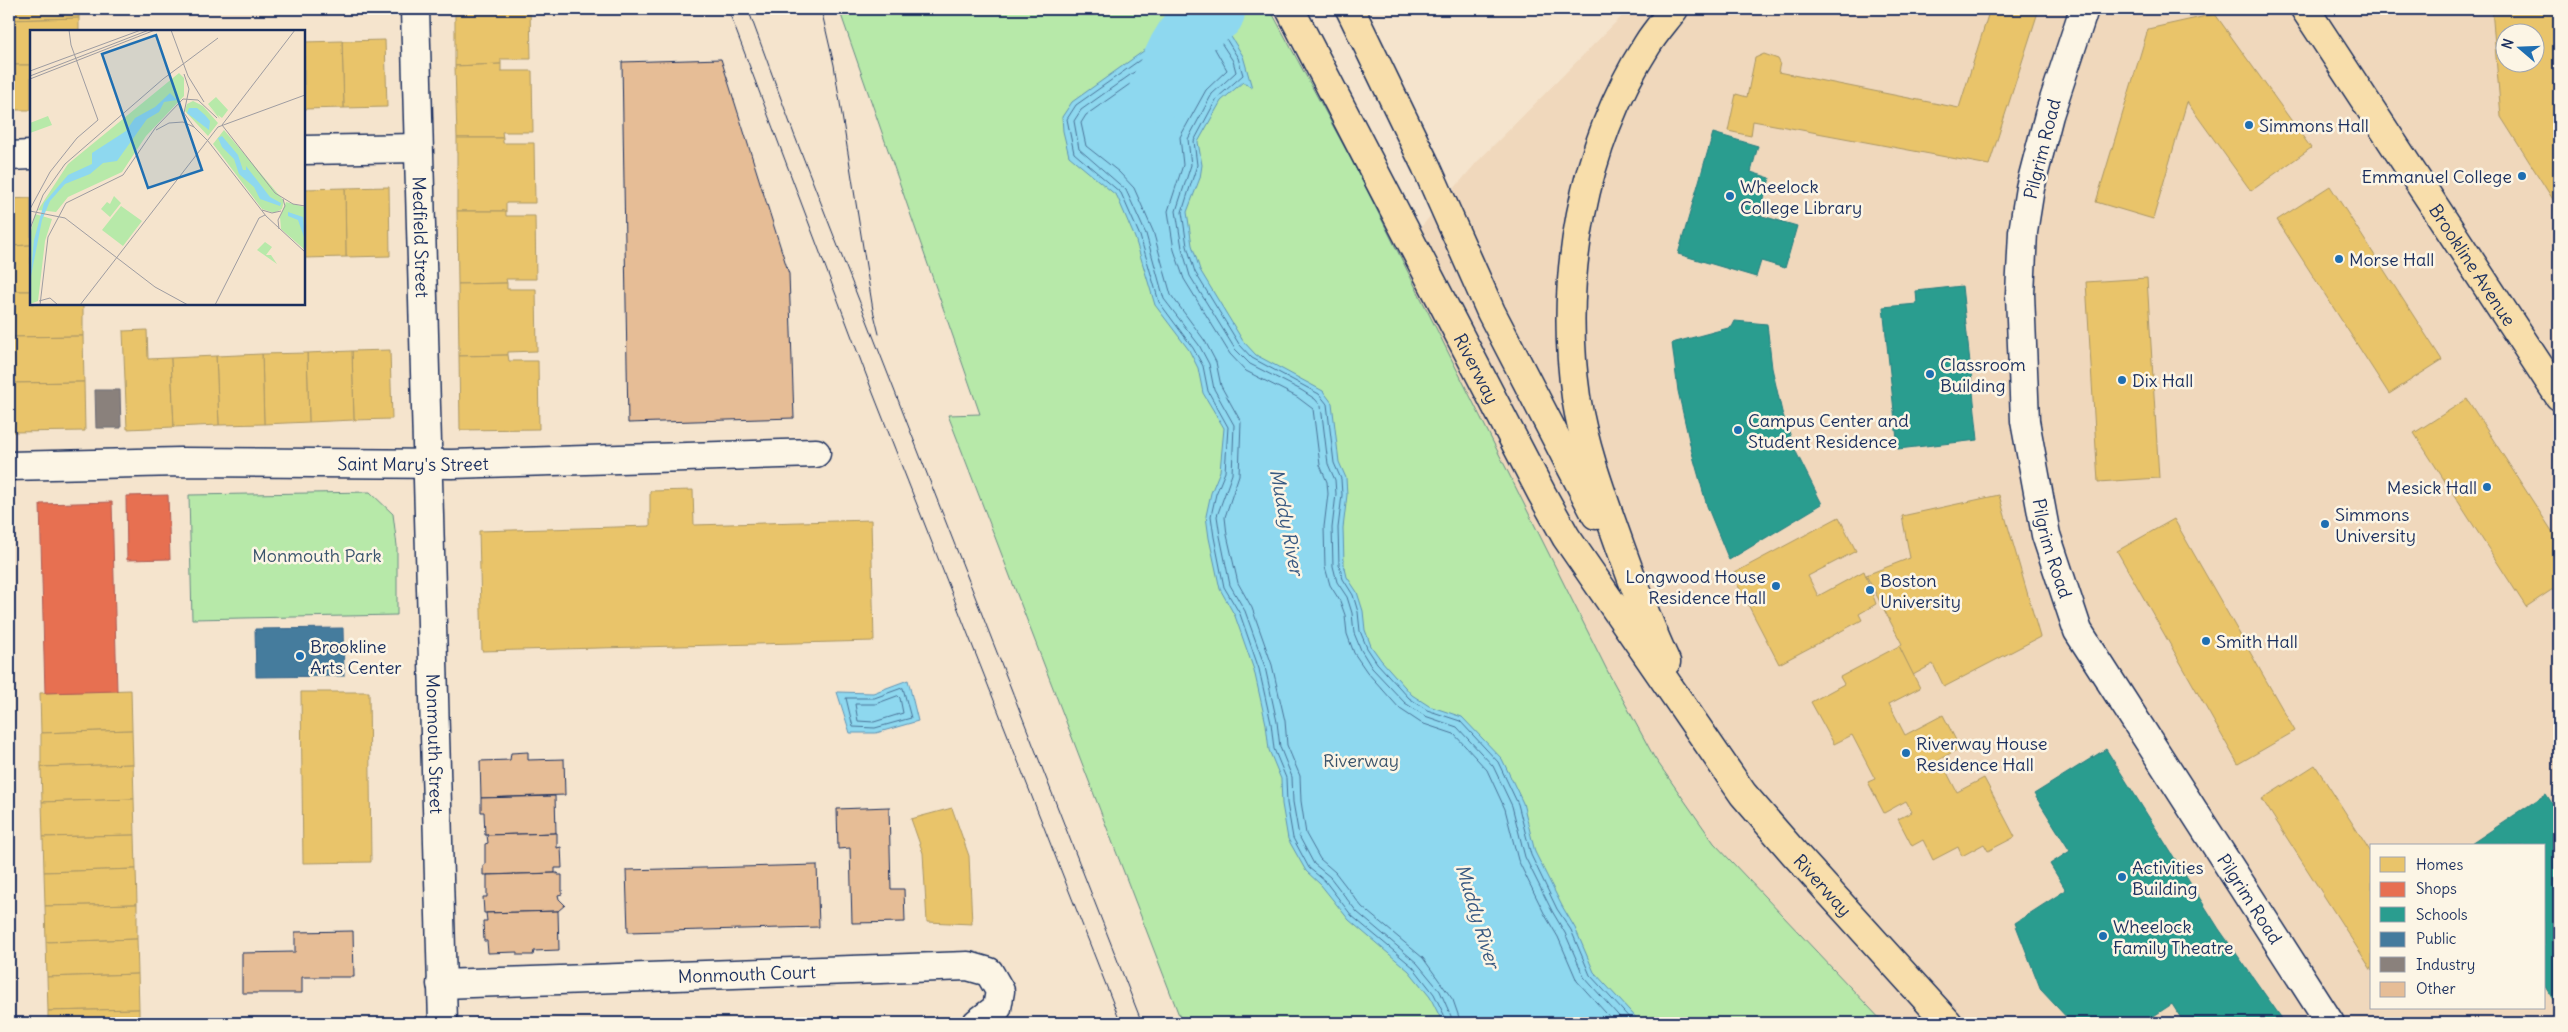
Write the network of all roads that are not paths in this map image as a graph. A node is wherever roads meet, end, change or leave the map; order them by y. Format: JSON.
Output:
{"nodes":[{"id":1,"x":415,"y":9,"type":"edge"},
{"id":2,"x":1290,"y":9,"type":"edge"},
{"id":3,"x":1350,"y":9,"type":"edge"},
{"id":4,"x":1674,"y":9,"type":"edge"},
{"id":5,"x":2084,"y":9,"type":"edge"},
{"id":6,"x":2304,"y":9,"type":"edge"},
{"id":7,"x":418,"y":148,"type":"junction"},
{"id":8,"x":305,"y":150,"type":"edge"},
{"id":9,"x":30,"y":155,"type":"edge"},
{"id":10,"x":9,"y":156,"type":"edge"},
{"id":11,"x":2559,"y":396,"type":"edge"},
{"id":12,"x":816,"y":453,"type":"dead end"},
{"id":13,"x":426,"y":464,"type":"junction"},
{"id":14,"x":9,"y":466,"type":"edge"},
{"id":15,"x":1637,"y":594,"type":"junction"},
{"id":16,"x":1705,"y":739,"type":"junction"},
{"id":17,"x":441,"y":984,"type":"junction"},
{"id":18,"x":442,"y":1023,"type":"edge"},
{"id":19,"x":978,"y":1023,"type":"edge"},
{"id":20,"x":1948,"y":1023,"type":"edge"},
{"id":21,"x":2330,"y":1023,"type":"edge"}],
"edges":[{"from":1,"to":7,"type":"street","name":"Medfield Street"},
{"from":2,"to":16,"type":"highway","name":"Riverway"},
{"from":3,"to":15,"type":"highway"},
{"from":4,"to":15,"type":"highway","name":"Riverway"},
{"from":5,"to":21,"type":"street","name":"Pilgrim Road"},
{"from":6,"to":11,"type":"highway","name":"Brookline Avenue"},
{"from":7,"to":8,"type":"street"},
{"from":7,"to":13,"type":"street","name":"Medfield Street"},
{"from":9,"to":10,"type":"street"},
{"from":12,"to":13,"type":"street","name":"Saint Mary's Street"},
{"from":13,"to":14,"type":"street","name":"Saint Mary's Street"},
{"from":13,"to":17,"type":"street","name":"Monmouth Street"},
{"from":15,"to":16,"type":"highway","name":"Riverway"},
{"from":16,"to":20,"type":"highway","name":"Riverway"},
{"from":17,"to":18,"type":"street","name":"Monmouth Street"},
{"from":17,"to":19,"type":"street","name":"Monmouth Court"}]}
